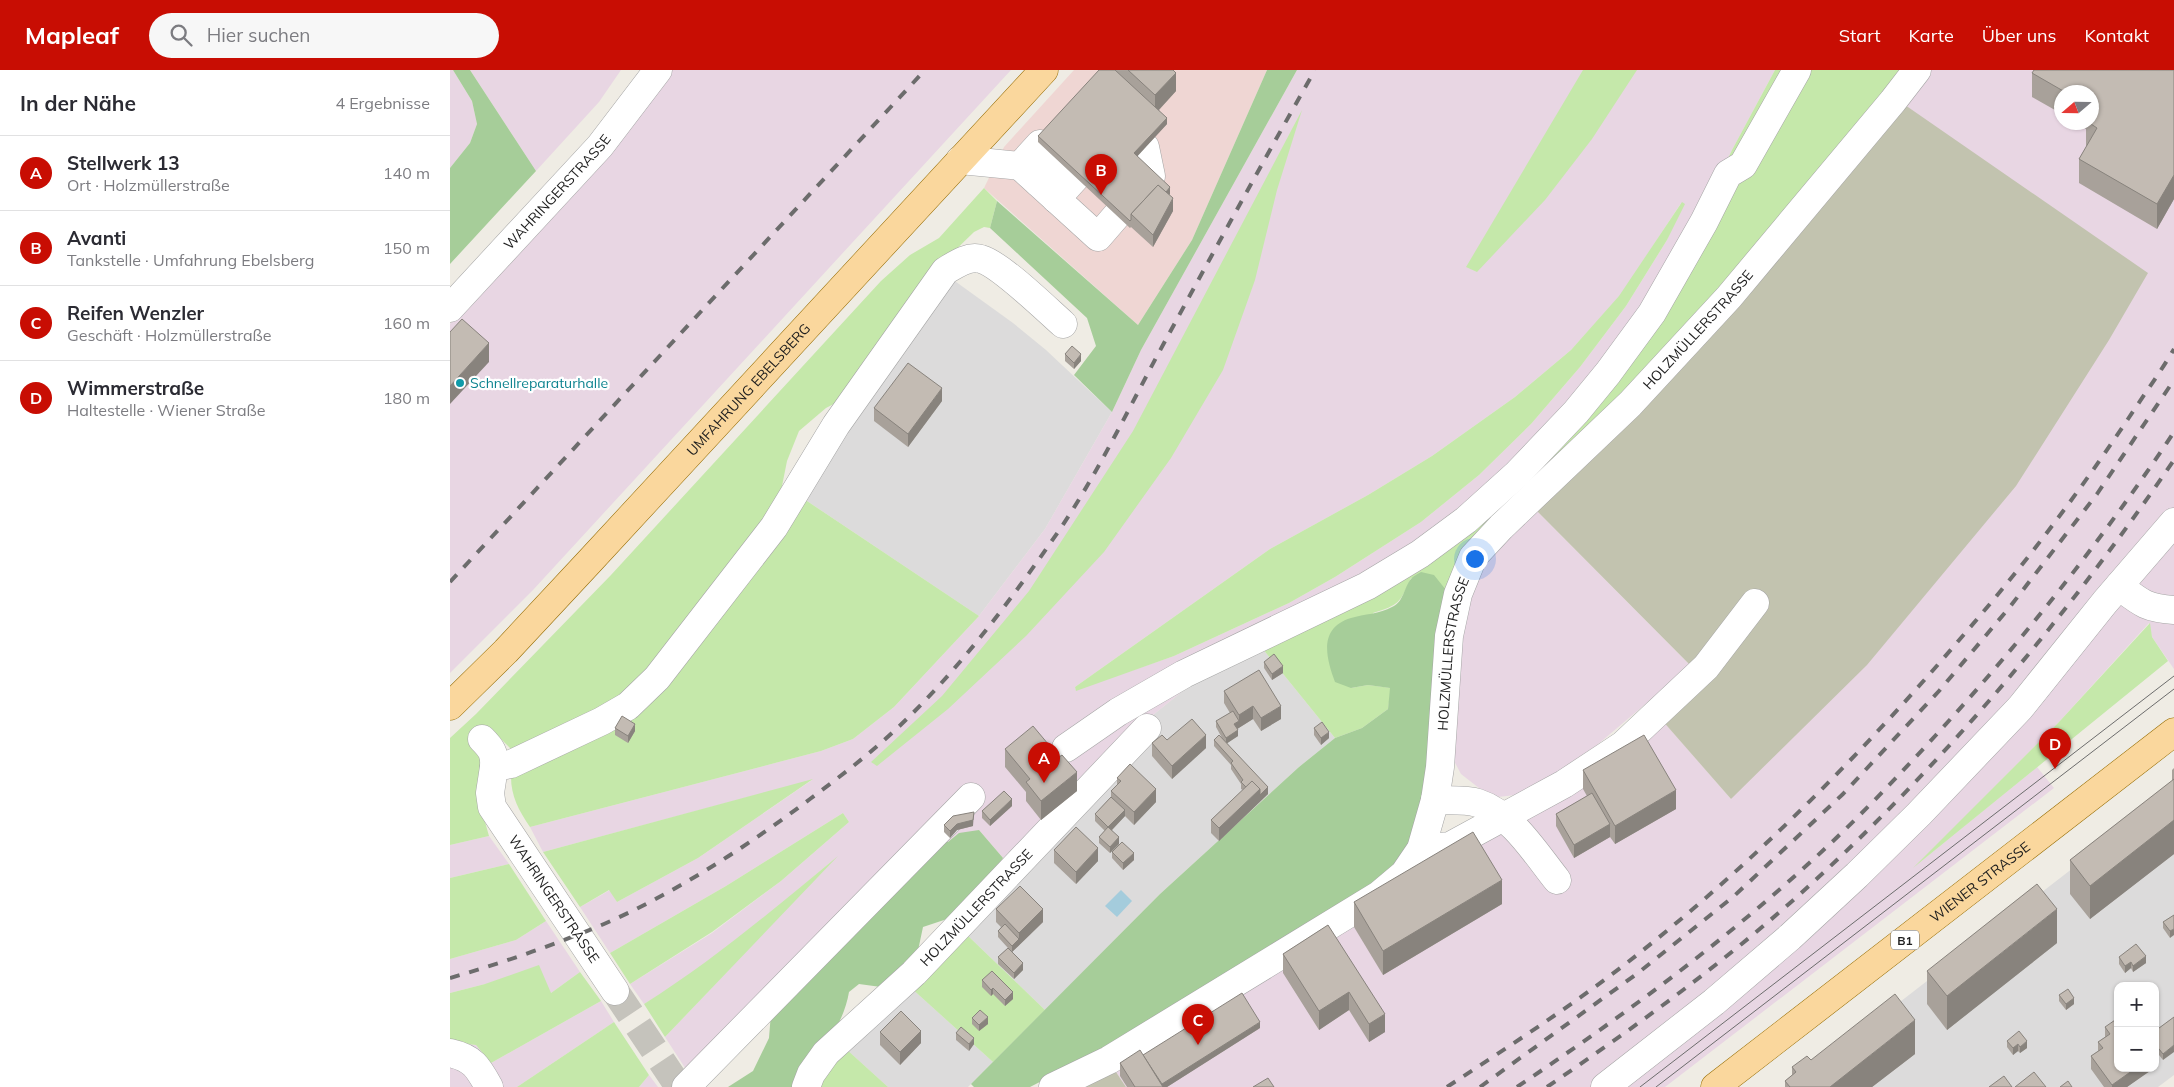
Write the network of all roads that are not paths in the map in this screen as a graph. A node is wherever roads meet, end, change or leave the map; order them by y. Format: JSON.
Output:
{"nodes":[{"id":1,"x":658,"y":70,"type":"edge"},
{"id":2,"x":1044,"y":70,"type":"edge"},
{"id":3,"x":1797,"y":70,"type":"edge"},
{"id":4,"x":1917,"y":70,"type":"edge"},
{"id":5,"x":1146,"y":147,"type":"edge"},
{"id":6,"x":960,"y":160,"type":"junction"},
{"id":7,"x":1151,"y":176,"type":"edge"},
{"id":8,"x":1038,"y":183,"type":"junction"},
{"id":9,"x":1117,"y":215,"type":"edge"},
{"id":10,"x":450,"y":308,"type":"edge"},
{"id":11,"x":1063,"y":324,"type":"dead end"},
{"id":12,"x":2174,"y":522,"type":"edge"},
{"id":13,"x":2119,"y":586,"type":"junction"},
{"id":14,"x":1755,"y":604,"type":"dead end"},
{"id":15,"x":2174,"y":610,"type":"edge"},
{"id":16,"x":450,"y":706,"type":"edge"},
{"id":17,"x":1147,"y":728,"type":"dead end"},
{"id":18,"x":2174,"y":732,"type":"edge"},
{"id":19,"x":482,"y":739,"type":"dead end"},
{"id":20,"x":1066,"y":748,"type":"dead end"},
{"id":21,"x":494,"y":767,"type":"junction"},
{"id":22,"x":971,"y":797,"type":"dead end"},
{"id":23,"x":1435,"y":800,"type":"junction"},
{"id":24,"x":1503,"y":816,"type":"junction"},
{"id":25,"x":1421,"y":849,"type":"junction"},
{"id":26,"x":1557,"y":880,"type":"dead end"},
{"id":27,"x":616,"y":991,"type":"tunnel mouth"},
{"id":28,"x":450,"y":1053,"type":"edge"},
{"id":29,"x":489,"y":1087,"type":"edge"},
{"id":30,"x":686,"y":1087,"type":"edge"},
{"id":31,"x":806,"y":1087,"type":"edge"},
{"id":32,"x":1053,"y":1087,"type":"edge"},
{"id":33,"x":1605,"y":1087,"type":"edge"},
{"id":34,"x":1716,"y":1087,"type":"edge"}],
"edges":[{"from":1,"to":10,"type":"street","name":"WAHRINGERSTRASSE"},
{"from":2,"to":6,"type":"main road","name":"UMFAHRUNG EBELSBERG"},
{"from":3,"to":20,"type":"street"},
{"from":4,"to":23,"type":"street","name":"HOLZMÜLLERSTRASSE"},
{"from":5,"to":7,"type":"street"},
{"from":6,"to":8,"type":"street"},
{"from":6,"to":16,"type":"main road","name":"UMFAHRUNG EBELSBERG"},
{"from":8,"to":8,"type":"street"},
{"from":8,"to":9,"type":"street"},
{"from":11,"to":21,"type":"street"},
{"from":12,"to":13,"type":"street"},
{"from":13,"to":15,"type":"street"},
{"from":13,"to":33,"type":"street"},
{"from":14,"to":24,"type":"street"},
{"from":17,"to":31,"type":"street","name":"HOLZMÜLLERSTRASSE"},
{"from":18,"to":34,"type":"main road","name":"WIENER STRASSE","number":"B1"},
{"from":19,"to":21,"type":"street"},
{"from":21,"to":27,"type":"street","name":"WAHRINGERSTRASSE"},
{"from":22,"to":30,"type":"street"},
{"from":23,"to":24,"type":"street"},
{"from":23,"to":25,"type":"street","name":"HOLZMÜLLERSTRASSE"},
{"from":24,"to":25,"type":"street"},
{"from":24,"to":26,"type":"street"},
{"from":25,"to":32,"type":"street","name":"HOLZMÜLLERSTRASSE"},
{"from":28,"to":29,"type":"street"}]}
